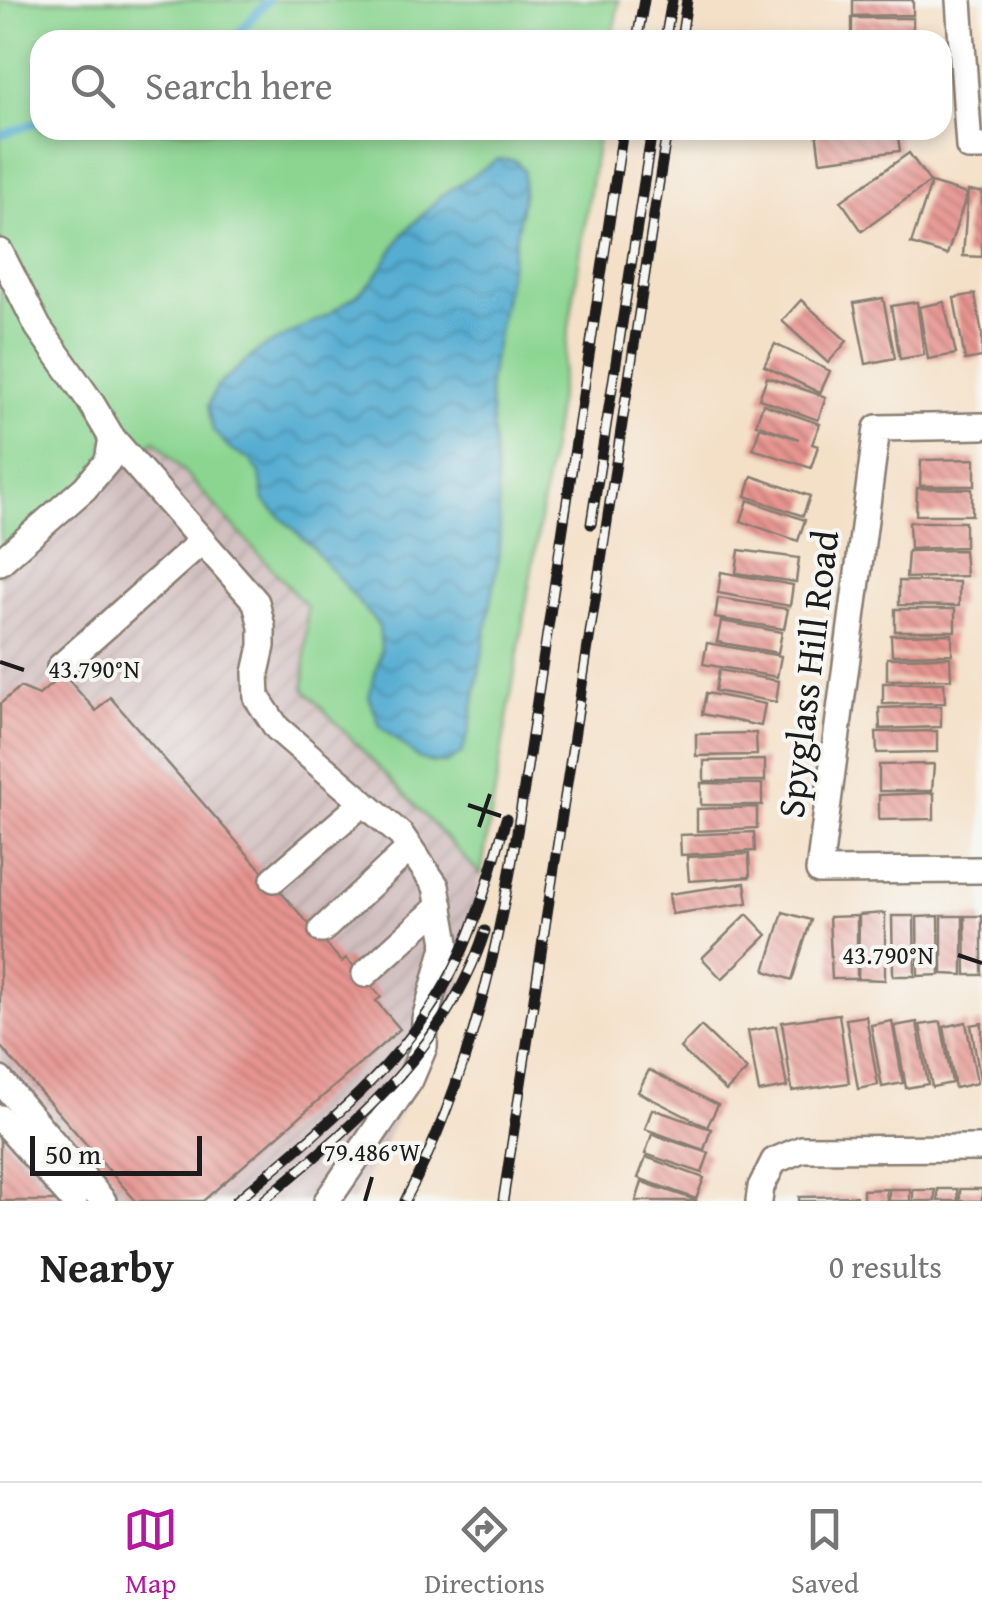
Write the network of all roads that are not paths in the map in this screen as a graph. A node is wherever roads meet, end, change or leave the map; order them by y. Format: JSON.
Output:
{"nodes":[{"id":1,"x":958,"y":0,"type":"edge"},
{"id":2,"x":982,"y":147,"type":"edge"},
{"id":3,"x":0,"y":252,"type":"edge"},
{"id":4,"x":982,"y":426,"type":"edge"},
{"id":5,"x":112,"y":438,"type":"junction"},
{"id":6,"x":202,"y":541,"type":"junction"},
{"id":7,"x":0,"y":562,"type":"edge"},
{"id":8,"x":60,"y":667,"type":"dead end"},
{"id":9,"x":363,"y":803,"type":"junction"},
{"id":10,"x":409,"y":849,"type":"junction"},
{"id":11,"x":982,"y":870,"type":"edge"},
{"id":12,"x":274,"y":879,"type":"dead end"},
{"id":13,"x":440,"y":906,"type":"junction"},
{"id":14,"x":322,"y":930,"type":"dead end"},
{"id":15,"x":365,"y":974,"type":"dead end"},
{"id":16,"x":0,"y":1080,"type":"edge"},
{"id":17,"x":0,"y":1118,"type":"edge"},
{"id":18,"x":982,"y":1148,"type":"edge"},
{"id":19,"x":74,"y":1201,"type":"edge"},
{"id":20,"x":103,"y":1201,"type":"edge"},
{"id":21,"x":327,"y":1201,"type":"edge"},
{"id":22,"x":759,"y":1201,"type":"edge"}],
"edges":[{"from":1,"to":2,"type":"street"},
{"from":3,"to":5,"type":"street"},
{"from":4,"to":11,"type":"street","name":"Spyglass Hill Road"},
{"from":5,"to":6,"type":"street"},
{"from":5,"to":7,"type":"street"},
{"from":6,"to":8,"type":"street"},
{"from":6,"to":9,"type":"street"},
{"from":9,"to":10,"type":"street"},
{"from":9,"to":12,"type":"street"},
{"from":10,"to":13,"type":"street"},
{"from":10,"to":14,"type":"street"},
{"from":13,"to":15,"type":"street"},
{"from":13,"to":21,"type":"street"},
{"from":16,"to":20,"type":"street"},
{"from":17,"to":19,"type":"street"},
{"from":18,"to":22,"type":"street"}]}
